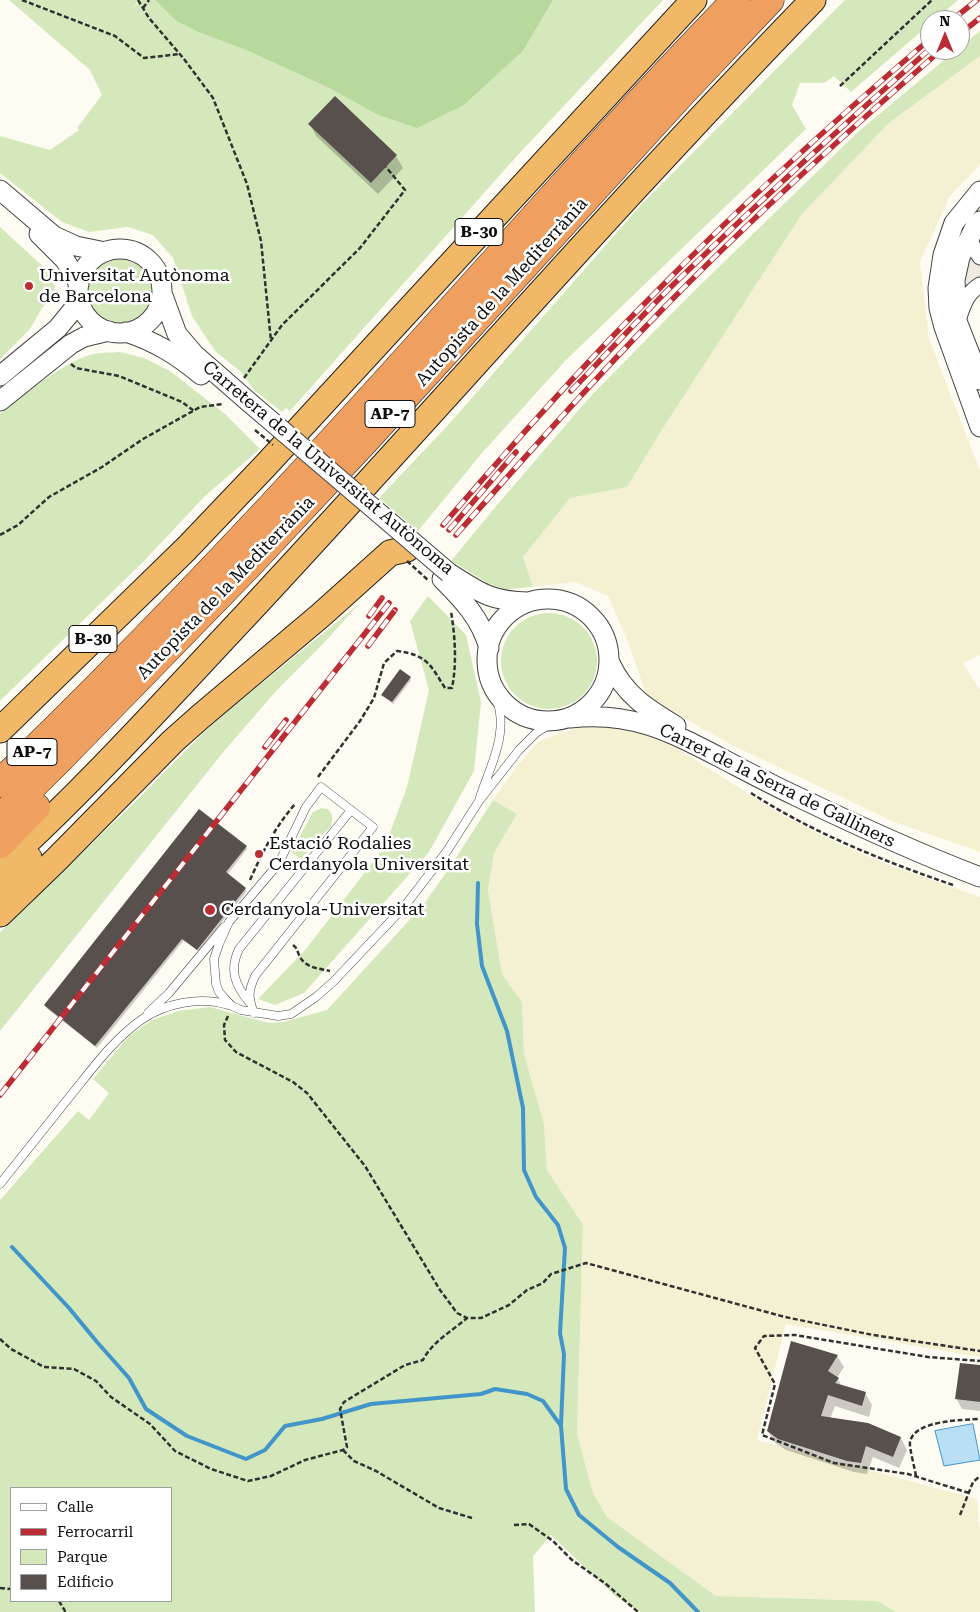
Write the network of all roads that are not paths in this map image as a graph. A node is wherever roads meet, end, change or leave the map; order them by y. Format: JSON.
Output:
{"nodes":[{"id":1,"x":694,"y":0,"type":"edge"},
{"id":2,"x":736,"y":0,"type":"edge"},
{"id":3,"x":770,"y":0,"type":"edge"},
{"id":4,"x":813,"y":0,"type":"edge"},
{"id":5,"x":0,"y":190,"type":"edge"},
{"id":6,"x":978,"y":196,"type":"edge"},
{"id":7,"x":0,"y":200,"type":"edge"},
{"id":8,"x":980,"y":222,"type":"edge"},
{"id":9,"x":968,"y":240,"type":"junction"},
{"id":10,"x":105,"y":252,"type":"junction"},
{"id":11,"x":980,"y":258,"type":"edge"},
{"id":12,"x":980,"y":285,"type":"edge"},
{"id":13,"x":79,"y":292,"type":"junction"},
{"id":14,"x":162,"y":293,"type":"junction"},
{"id":15,"x":957,"y":321,"type":"junction"},
{"id":16,"x":118,"y":332,"type":"junction"},
{"id":17,"x":0,"y":376,"type":"edge"},
{"id":18,"x":980,"y":380,"type":"edge"},
{"id":19,"x":0,"y":401,"type":"edge"},
{"id":20,"x":247,"y":407,"type":"junction"},
{"id":21,"x":980,"y":427,"type":"edge"},
{"id":22,"x":187,"y":548,"type":"junction"},
{"id":23,"x":407,"y":555,"type":"junction"},
{"id":24,"x":440,"y":577,"type":"junction"},
{"id":25,"x":528,"y":602,"type":"junction"},
{"id":26,"x":201,"y":616,"type":"junction"},
{"id":27,"x":164,"y":619,"type":"junction"},
{"id":28,"x":484,"y":652,"type":"junction"},
{"id":29,"x":610,"y":664,"type":"junction"},
{"id":30,"x":489,"y":689,"type":"junction"},
{"id":31,"x":0,"y":716,"type":"edge"},
{"id":32,"x":562,"y":720,"type":"junction"},
{"id":33,"x":0,"y":730,"type":"edge"},
{"id":34,"x":134,"y":734,"type":"junction"},
{"id":35,"x":0,"y":758,"type":"edge"},
{"id":36,"x":0,"y":783,"type":"edge"},
{"id":37,"x":479,"y":801,"type":"junction"},
{"id":38,"x":351,"y":810,"type":"junction"},
{"id":39,"x":0,"y":818,"type":"edge"},
{"id":40,"x":0,"y":844,"type":"edge"},
{"id":41,"x":0,"y":867,"type":"edge"},
{"id":42,"x":980,"y":868,"type":"edge"},
{"id":43,"x":980,"y":878,"type":"edge"},
{"id":44,"x":0,"y":890,"type":"edge"},
{"id":45,"x":0,"y":914,"type":"edge"},
{"id":46,"x":229,"y":922,"type":"junction"},
{"id":47,"x":250,"y":1003,"type":"junction"},
{"id":48,"x":232,"y":1006,"type":"junction"},
{"id":49,"x":254,"y":1013,"type":"junction"},
{"id":50,"x":141,"y":1020,"type":"junction"},
{"id":51,"x":0,"y":1184,"type":"edge"}],
"edges":[{"from":1,"to":22,"type":"highway","number":"B-30"},
{"from":2,"to":27,"type":"highway","name":"Autopista de la Mediterrània","number":"AP-7"},
{"from":3,"to":26,"type":"highway","name":"Autopista de la Mediterrània","number":"AP-7"},
{"from":4,"to":34,"type":"highway"},
{"from":5,"to":10,"type":"street"},
{"from":6,"to":21,"type":"street"},
{"from":7,"to":13,"type":"street"},
{"from":8,"to":9,"type":"street"},
{"from":9,"to":11,"type":"street"},
{"from":9,"to":15,"type":"street"},
{"from":10,"to":13,"type":"street"},
{"from":10,"to":14,"type":"street"},
{"from":12,"to":15,"type":"street"},
{"from":13,"to":16,"type":"street"},
{"from":13,"to":17,"type":"street"},
{"from":14,"to":16,"type":"street"},
{"from":14,"to":20,"type":"street","name":"Carretera de la Universitat Autònoma"},
{"from":15,"to":18,"type":"street"},
{"from":16,"to":19,"type":"street"},
{"from":16,"to":20,"type":"street","name":"Carretera de la Universitat Autònoma"},
{"from":20,"to":23,"type":"street","name":"Carretera de la Universitat Autònoma"},
{"from":20,"to":24,"type":"street","name":"Carretera de la Universitat Autònoma","bridge":true},
{"from":22,"to":31,"type":"highway"},
{"from":22,"to":33,"type":"highway","number":"B-30"},
{"from":23,"to":24,"type":"street","name":"Carretera de la Universitat Autònoma"},
{"from":23,"to":45,"type":"highway"},
{"from":24,"to":25,"type":"street","name":"Carretera de la Universitat Autònoma"},
{"from":24,"to":28,"type":"street","name":"Carretera de la Universitat Autònoma"},
{"from":25,"to":28,"type":"street"},
{"from":25,"to":29,"type":"street"},
{"from":26,"to":39,"type":"highway","name":"Autopista de la Mediterrània","number":"AP-7"},
{"from":26,"to":40,"type":"highway"},
{"from":27,"to":35,"type":"highway"},
{"from":27,"to":36,"type":"highway","name":"Autopista de la Mediterrània","number":"AP-7"},
{"from":28,"to":30,"type":"street"},
{"from":29,"to":32,"type":"street"},
{"from":29,"to":42,"type":"street","name":"Carrer de la Serra de Galliners"},
{"from":30,"to":32,"type":"street"},
{"from":30,"to":37,"type":"lane"},
{"from":32,"to":37,"type":"lane"},
{"from":32,"to":43,"type":"street","name":"Carrer de la Serra de Galliners"},
{"from":34,"to":41,"type":"highway"},
{"from":34,"to":44,"type":"highway"},
{"from":37,"to":49,"type":"lane"},
{"from":38,"to":46,"type":"lane"},
{"from":38,"to":47,"type":"lane"},
{"from":38,"to":47,"type":"lane"},
{"from":46,"to":48,"type":"lane"},
{"from":46,"to":50,"type":"lane"},
{"from":47,"to":49,"type":"lane"},
{"from":48,"to":49,"type":"lane"},
{"from":48,"to":50,"type":"lane"},
{"from":50,"to":51,"type":"lane"}]}
